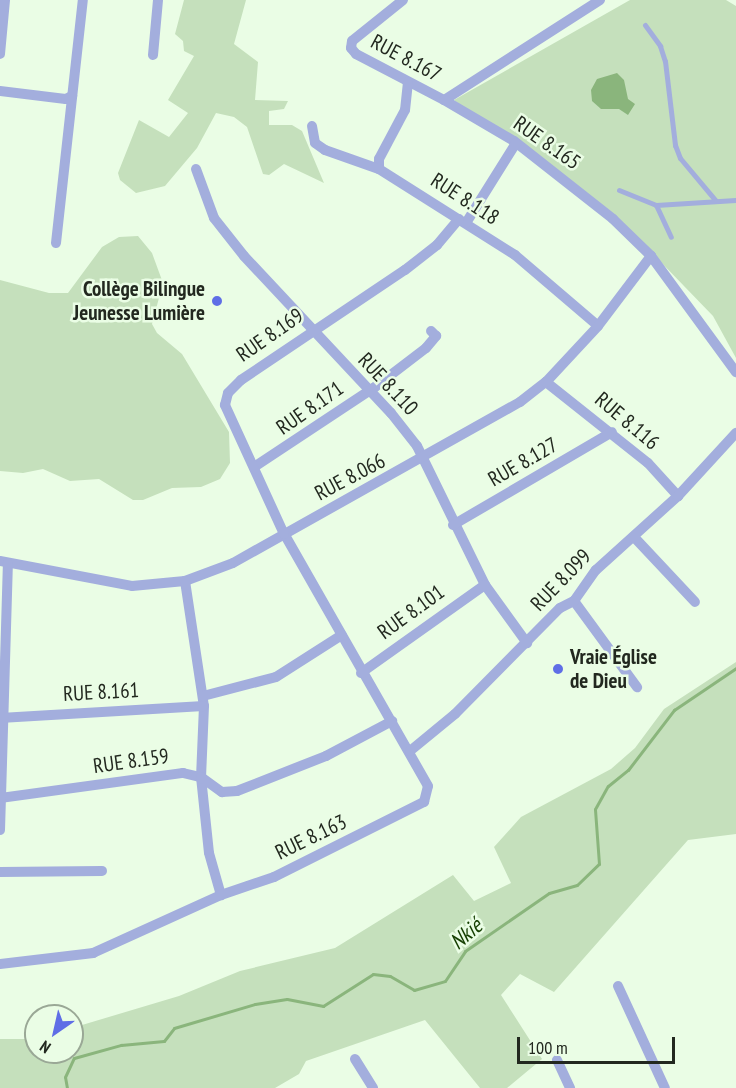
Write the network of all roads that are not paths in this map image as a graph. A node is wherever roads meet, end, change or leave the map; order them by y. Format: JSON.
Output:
{"nodes":[{"id":1,"x":5,"y":0,"type":"edge"},
{"id":2,"x":83,"y":0,"type":"edge"},
{"id":3,"x":158,"y":0,"type":"edge"},
{"id":4,"x":403,"y":0,"type":"edge"},
{"id":5,"x":600,"y":0,"type":"edge"},
{"id":6,"x":645,"y":25,"type":"dead end"},
{"id":7,"x":0,"y":54,"type":"edge"},
{"id":8,"x":153,"y":55,"type":"dead end"},
{"id":9,"x":408,"y":82,"type":"junction"},
{"id":10,"x":0,"y":91,"type":"edge"},
{"id":11,"x":72,"y":96,"type":"junction"},
{"id":12,"x":444,"y":100,"type":"junction"},
{"id":13,"x":312,"y":126,"type":"dead end"},
{"id":14,"x":516,"y":142,"type":"junction"},
{"id":15,"x":379,"y":169,"type":"junction"},
{"id":16,"x":196,"y":170,"type":"dead end"},
{"id":17,"x":619,"y":190,"type":"dead end"},
{"id":18,"x":736,"y":200,"type":"edge"},
{"id":19,"x":716,"y":201,"type":"junction"},
{"id":20,"x":656,"y":205,"type":"junction"},
{"id":21,"x":463,"y":221,"type":"junction"},
{"id":22,"x":671,"y":237,"type":"dead end"},
{"id":23,"x":56,"y":243,"type":"dead end"},
{"id":24,"x":651,"y":256,"type":"junction"},
{"id":25,"x":598,"y":326,"type":"junction"},
{"id":26,"x":310,"y":330,"type":"junction"},
{"id":27,"x":430,"y":331,"type":"dead end"},
{"id":28,"x":736,"y":372,"type":"edge"},
{"id":29,"x":546,"y":382,"type":"junction"},
{"id":30,"x":369,"y":390,"type":"junction"},
{"id":31,"x":612,"y":432,"type":"junction"},
{"id":32,"x":736,"y":433,"type":"edge"},
{"id":33,"x":422,"y":460,"type":"junction"},
{"id":34,"x":254,"y":467,"type":"junction"},
{"id":35,"x":678,"y":496,"type":"junction"},
{"id":36,"x":453,"y":525,"type":"junction"},
{"id":37,"x":284,"y":534,"type":"junction"},
{"id":38,"x":634,"y":537,"type":"junction"},
{"id":39,"x":4,"y":562,"type":"edge"},
{"id":40,"x":185,"y":581,"type":"junction"},
{"id":41,"x":484,"y":585,"type":"junction"},
{"id":42,"x":574,"y":601,"type":"junction"},
{"id":43,"x":696,"y":603,"type":"dead end"},
{"id":44,"x":342,"y":635,"type":"junction"},
{"id":45,"x":3,"y":642,"type":"edge"},
{"id":46,"x":527,"y":643,"type":"junction"},
{"id":47,"x":361,"y":673,"type":"junction"},
{"id":48,"x":637,"y":687,"type":"dead end"},
{"id":49,"x":204,"y":701,"type":"junction"},
{"id":50,"x":3,"y":718,"type":"edge"},
{"id":51,"x":392,"y":721,"type":"junction"},
{"id":52,"x":410,"y":751,"type":"junction"},
{"id":53,"x":201,"y":777,"type":"junction"},
{"id":54,"x":2,"y":798,"type":"edge"},
{"id":55,"x":0,"y":830,"type":"edge"},
{"id":56,"x":0,"y":872,"type":"edge"},
{"id":57,"x":102,"y":872,"type":"dead end"},
{"id":58,"x":221,"y":895,"type":"junction"},
{"id":59,"x":0,"y":964,"type":"edge"},
{"id":60,"x":618,"y":986,"type":"dead end"},
{"id":61,"x":355,"y":1059,"type":"dead end"},
{"id":62,"x":557,"y":1060,"type":"dead end"},
{"id":63,"x":373,"y":1088,"type":"edge"},
{"id":64,"x":570,"y":1088,"type":"edge"},
{"id":65,"x":665,"y":1088,"type":"edge"}],
"edges":[{"from":1,"to":7,"type":"street"},
{"from":2,"to":11,"type":"street"},
{"from":3,"to":8,"type":"street"},
{"from":4,"to":9,"type":"street","name":"RUE 8.167"},
{"from":5,"to":12,"type":"street"},
{"from":6,"to":19,"type":"lane"},
{"from":9,"to":12,"type":"street","name":"RUE 8.167"},
{"from":9,"to":15,"type":"street"},
{"from":10,"to":11,"type":"street"},
{"from":11,"to":23,"type":"street"},
{"from":12,"to":14,"type":"street","name":"RUE 8.165"},
{"from":13,"to":15,"type":"street","name":"RUE 8.118"},
{"from":14,"to":21,"type":"street","name":"RUE 8.169"},
{"from":14,"to":24,"type":"street","name":"RUE 8.165"},
{"from":15,"to":21,"type":"street","name":"RUE 8.118"},
{"from":16,"to":26,"type":"street","name":"RUE 8.110"},
{"from":17,"to":20,"type":"lane"},
{"from":18,"to":19,"type":"lane"},
{"from":19,"to":20,"type":"lane"},
{"from":20,"to":22,"type":"lane"},
{"from":21,"to":25,"type":"street","name":"RUE 8.118"},
{"from":21,"to":26,"type":"street","name":"RUE 8.169"},
{"from":24,"to":25,"type":"street","name":"RUE 8.066"},
{"from":24,"to":28,"type":"street","name":"RUE 8.165"},
{"from":25,"to":29,"type":"street","name":"RUE 8.066"},
{"from":26,"to":30,"type":"street","name":"RUE 8.110"},
{"from":26,"to":34,"type":"street","name":"RUE 8.169"},
{"from":27,"to":30,"type":"street","name":"RUE 8.171"},
{"from":29,"to":31,"type":"street","name":"RUE 8.116"},
{"from":29,"to":33,"type":"street","name":"RUE 8.066"},
{"from":30,"to":33,"type":"street","name":"RUE 8.110"},
{"from":30,"to":34,"type":"street","name":"RUE 8.171"},
{"from":31,"to":35,"type":"street","name":"RUE 8.116"},
{"from":31,"to":36,"type":"street","name":"RUE 8.127"},
{"from":32,"to":35,"type":"street","name":"RUE 8.099"},
{"from":33,"to":36,"type":"street","name":"RUE 8.110"},
{"from":33,"to":37,"type":"street","name":"RUE 8.066"},
{"from":34,"to":37,"type":"street","name":"RUE 8.169"},
{"from":35,"to":38,"type":"street","name":"RUE 8.099"},
{"from":36,"to":41,"type":"street","name":"RUE 8.110"},
{"from":37,"to":40,"type":"street","name":"RUE 8.066"},
{"from":37,"to":44,"type":"street","name":"RUE 8.163"},
{"from":38,"to":42,"type":"street","name":"RUE 8.099"},
{"from":38,"to":43,"type":"street"},
{"from":39,"to":40,"type":"street","name":"RUE 8.066"},
{"from":39,"to":45,"type":"street"},
{"from":40,"to":49,"type":"street"},
{"from":41,"to":46,"type":"street","name":"RUE 8.110"},
{"from":41,"to":47,"type":"street","name":"RUE 8.101"},
{"from":42,"to":46,"type":"street","name":"RUE 8.099"},
{"from":42,"to":48,"type":"street"},
{"from":44,"to":47,"type":"street","name":"RUE 8.163"},
{"from":44,"to":49,"type":"street","name":"RUE 8.161"},
{"from":45,"to":50,"type":"street"},
{"from":46,"to":52,"type":"street","name":"RUE 8.099"},
{"from":47,"to":51,"type":"street","name":"RUE 8.163"},
{"from":49,"to":50,"type":"street","name":"RUE 8.161"},
{"from":49,"to":53,"type":"street"},
{"from":50,"to":54,"type":"street"},
{"from":51,"to":52,"type":"street","name":"RUE 8.163"},
{"from":51,"to":53,"type":"street","name":"RUE 8.159"},
{"from":52,"to":58,"type":"street","name":"RUE 8.163"},
{"from":53,"to":54,"type":"street","name":"RUE 8.159"},
{"from":53,"to":58,"type":"street"},
{"from":54,"to":55,"type":"street"},
{"from":56,"to":57,"type":"street"},
{"from":58,"to":59,"type":"street","name":"RUE 8.163"},
{"from":60,"to":65,"type":"street"},
{"from":61,"to":63,"type":"street"},
{"from":62,"to":64,"type":"street"}]}
